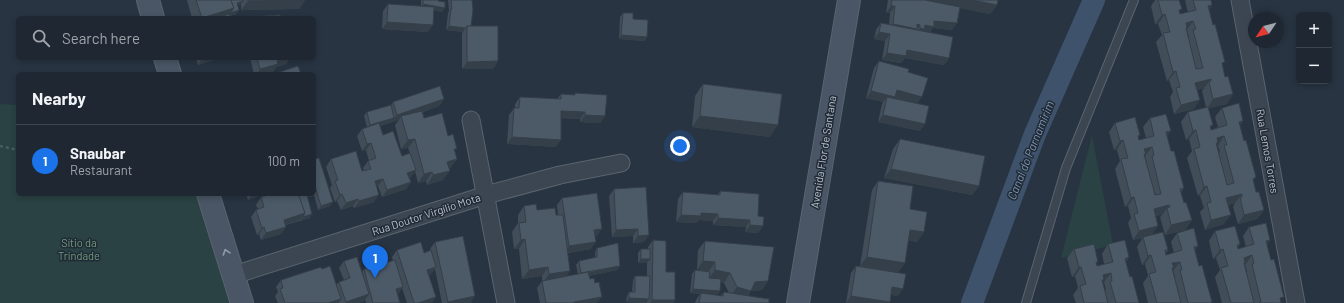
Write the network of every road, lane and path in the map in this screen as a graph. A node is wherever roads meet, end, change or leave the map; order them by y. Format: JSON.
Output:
{"nodes":[{"id":1,"x":148,"y":0,"type":"edge"},
{"id":2,"x":849,"y":0,"type":"edge"},
{"id":3,"x":1134,"y":0,"type":"edge"},
{"id":4,"x":1240,"y":0,"type":"edge"},
{"id":5,"x":152,"y":16,"type":"edge"},
{"id":6,"x":166,"y":60,"type":"edge"},
{"id":7,"x":169,"y":72,"type":"edge"},
{"id":8,"x":471,"y":120,"type":"dead end"},
{"id":9,"x":0,"y":146,"type":"edge"},
{"id":10,"x":16,"y":150,"type":"edge"},
{"id":11,"x":621,"y":163,"type":"dead end"},
{"id":12,"x":486,"y":195,"type":"junction"},
{"id":13,"x":209,"y":196,"type":"edge"},
{"id":14,"x":234,"y":275,"type":"junction"},
{"id":15,"x":242,"y":303,"type":"edge"},
{"id":16,"x":506,"y":303,"type":"edge"},
{"id":17,"x":798,"y":303,"type":"edge"},
{"id":18,"x":1026,"y":303,"type":"edge"},
{"id":19,"x":1296,"y":303,"type":"edge"}],
"edges":[{"from":1,"to":5,"type":"main road"},
{"from":2,"to":17,"type":"main road","name":"Avenida Flor de Santana"},
{"from":3,"to":18,"type":"lane"},
{"from":4,"to":19,"type":"street","name":"Rua Lemos Torres"},
{"from":6,"to":7,"type":"main road"},
{"from":8,"to":12,"type":"street"},
{"from":9,"to":10,"type":"path"},
{"from":11,"to":12,"type":"street","name":"Rua Doutor Virgílio Mota"},
{"from":12,"to":14,"type":"street","name":"Rua Doutor Virgílio Mota"},
{"from":12,"to":16,"type":"street"},
{"from":14,"to":13,"type":"main road","one_way":true},
{"from":14,"to":15,"type":"main road"}]}
